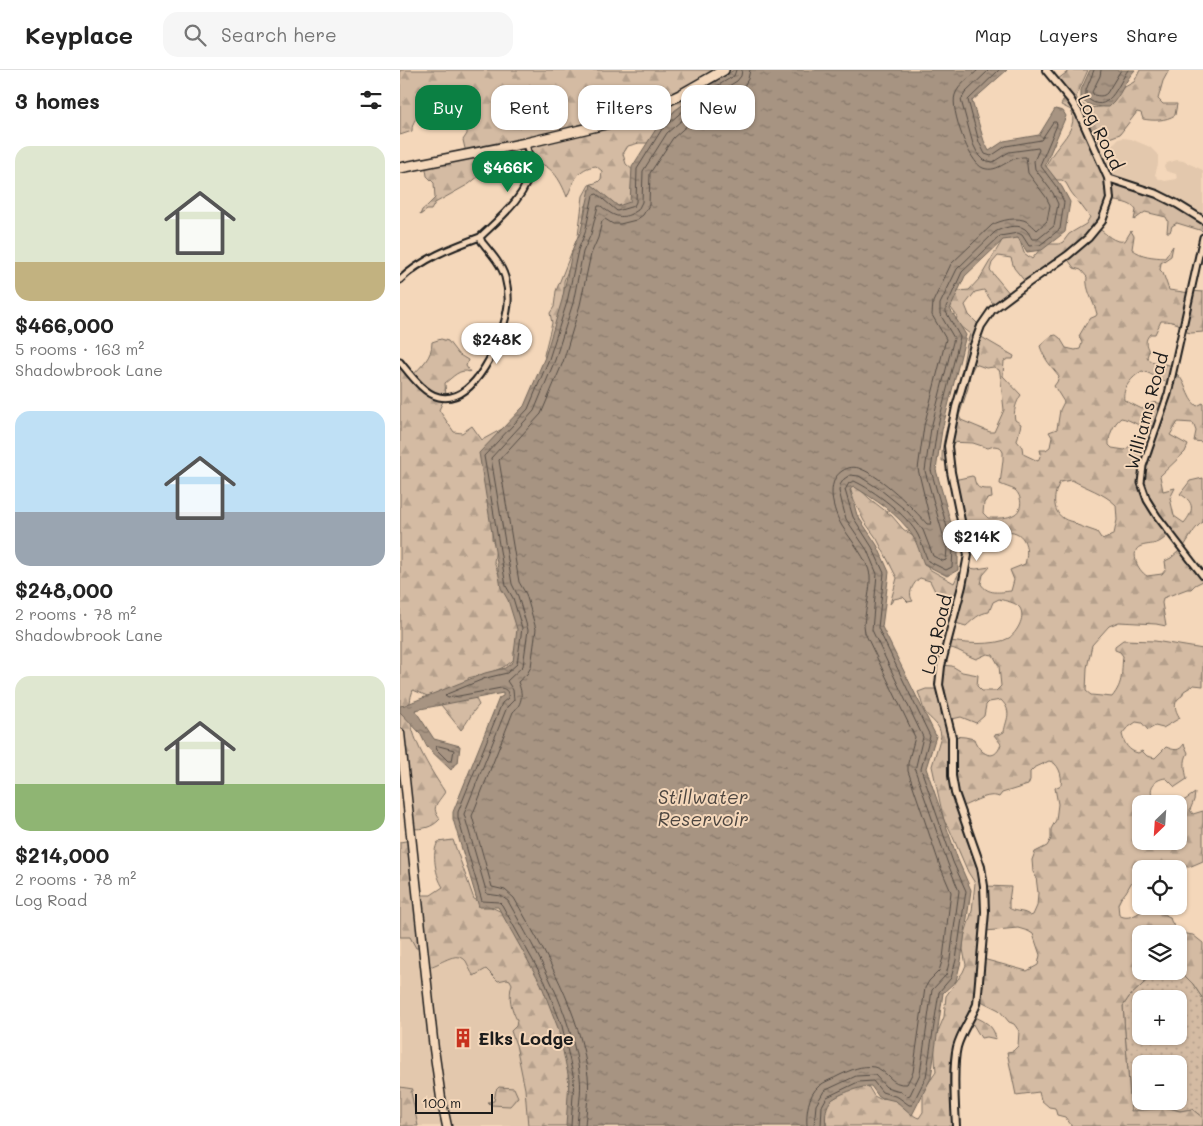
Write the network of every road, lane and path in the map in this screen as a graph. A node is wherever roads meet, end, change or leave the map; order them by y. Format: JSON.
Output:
{"nodes":[{"id":1,"x":724,"y":70,"type":"edge"},
{"id":2,"x":1046,"y":70,"type":"edge"},
{"id":3,"x":526,"y":143,"type":"junction"},
{"id":4,"x":400,"y":168,"type":"edge"},
{"id":5,"x":1108,"y":178,"type":"junction"},
{"id":6,"x":1203,"y":220,"type":"edge"},
{"id":7,"x":480,"y":237,"type":"junction"},
{"id":8,"x":1203,"y":237,"type":"edge"},
{"id":9,"x":400,"y":280,"type":"edge"},
{"id":10,"x":400,"y":362,"type":"edge"},
{"id":11,"x":1203,"y":576,"type":"edge"},
{"id":12,"x":400,"y":734,"type":"edge"},
{"id":13,"x":447,"y":1126,"type":"edge"},
{"id":14,"x":956,"y":1126,"type":"edge"}],
"edges":[{"from":1,"to":3,"type":"main road"},
{"from":2,"to":5,"type":"street","name":"Log Road"},
{"from":3,"to":4,"type":"main road"},
{"from":3,"to":7,"type":"street"},
{"from":5,"to":6,"type":"street"},
{"from":5,"to":14,"type":"street","name":"Log Road"},
{"from":7,"to":9,"type":"street"},
{"from":7,"to":10,"type":"street"},
{"from":8,"to":11,"type":"street","name":"Williams Road"},
{"from":12,"to":13,"type":"main road"}]}
